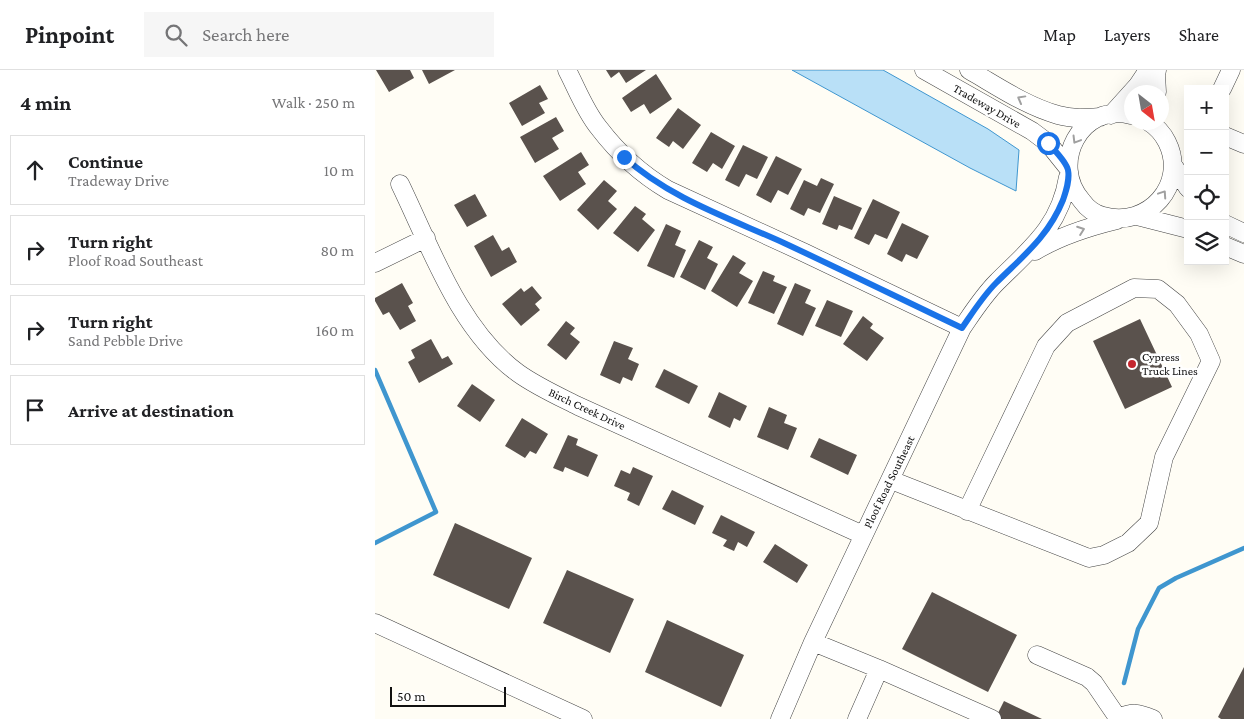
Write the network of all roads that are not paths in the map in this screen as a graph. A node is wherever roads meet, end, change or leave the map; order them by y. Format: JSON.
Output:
{"nodes":[{"id":1,"x":567,"y":70,"type":"edge"},
{"id":2,"x":924,"y":70,"type":"edge"},
{"id":3,"x":969,"y":70,"type":"edge"},
{"id":4,"x":1148,"y":70,"type":"edge"},
{"id":5,"x":1157,"y":70,"type":"edge"},
{"id":6,"x":1231,"y":70,"type":"edge"},
{"id":7,"x":1156,"y":85,"type":"edge"},
{"id":8,"x":1225,"y":85,"type":"edge"},
{"id":9,"x":1124,"y":114,"type":"edge"},
{"id":10,"x":1106,"y":116,"type":"junction"},
{"id":11,"x":1157,"y":130,"type":"edge"},
{"id":12,"x":1164,"y":130,"type":"edge"},
{"id":13,"x":1229,"y":138,"type":"edge"},
{"id":14,"x":1244,"y":144,"type":"edge"},
{"id":15,"x":1172,"y":157,"type":"junction"},
{"id":16,"x":1068,"y":172,"type":"junction"},
{"id":17,"x":1184,"y":180,"type":"edge"},
{"id":18,"x":400,"y":184,"type":"dead end"},
{"id":19,"x":1128,"y":218,"type":"junction"},
{"id":20,"x":1229,"y":226,"type":"edge"},
{"id":21,"x":1184,"y":228,"type":"edge"},
{"id":22,"x":1244,"y":232,"type":"edge"},
{"id":23,"x":426,"y":238,"type":"junction"},
{"id":24,"x":1229,"y":248,"type":"edge"},
{"id":25,"x":1244,"y":254,"type":"edge"},
{"id":26,"x":1022,"y":260,"type":"junction"},
{"id":27,"x":375,"y":263,"type":"edge"},
{"id":28,"x":962,"y":328,"type":"junction"},
{"id":29,"x":891,"y":480,"type":"junction"},
{"id":30,"x":967,"y":511,"type":"junction"},
{"id":31,"x":863,"y":535,"type":"junction"},
{"id":32,"x":375,"y":623,"type":"edge"},
{"id":33,"x":813,"y":642,"type":"junction"},
{"id":34,"x":1037,"y":655,"type":"dead end"},
{"id":35,"x":879,"y":669,"type":"junction"},
{"id":36,"x":1117,"y":718,"type":"edge"},
{"id":37,"x":583,"y":719,"type":"edge"},
{"id":38,"x":780,"y":719,"type":"edge"},
{"id":39,"x":857,"y":719,"type":"edge"},
{"id":40,"x":992,"y":719,"type":"edge"},
{"id":41,"x":1153,"y":719,"type":"edge"}],
"edges":[{"from":1,"to":28,"type":"street"},
{"from":2,"to":16,"type":"street","name":"Tradeway Drive"},
{"from":10,"to":3,"type":"street","name":"Tradeway Drive","one_way":true},
{"from":4,"to":10,"type":"street","name":"Ploof Road Southeast"},
{"from":5,"to":7,"type":"street"},
{"from":6,"to":8,"type":"street"},
{"from":9,"to":10,"type":"street","name":"Tradeway Drive"},
{"from":10,"to":16,"type":"street","name":"Ploof Road Southeast","one_way":true},
{"from":11,"to":15,"type":"street"},
{"from":12,"to":15,"type":"street"},
{"from":13,"to":14,"type":"street"},
{"from":15,"to":17,"type":"street"},
{"from":19,"to":15,"type":"street","one_way":true},
{"from":16,"to":19,"type":"street","name":"Tradeway Drive"},
{"from":16,"to":26,"type":"street","name":"Ploof Road Southeast"},
{"from":18,"to":23,"type":"street","name":"Birch Creek Drive"},
{"from":19,"to":21,"type":"street","name":"Ploof Road Southeast"},
{"from":26,"to":19,"type":"street","name":"Ploof Road Southeast","one_way":true},
{"from":20,"to":22,"type":"street"},
{"from":23,"to":27,"type":"street"},
{"from":23,"to":31,"type":"street","name":"Birch Creek Drive"},
{"from":24,"to":25,"type":"street"},
{"from":26,"to":28,"type":"street","name":"Ploof Road Southeast"},
{"from":28,"to":29,"type":"street","name":"Ploof Road Southeast"},
{"from":29,"to":30,"type":"street"},
{"from":29,"to":31,"type":"street","name":"Ploof Road Southeast"},
{"from":30,"to":30,"type":"street"},
{"from":31,"to":33,"type":"street","name":"Ploof Road Southeast"},
{"from":32,"to":37,"type":"street"},
{"from":33,"to":35,"type":"street"},
{"from":33,"to":38,"type":"street","name":"Ploof Road Southeast"},
{"from":34,"to":36,"type":"street"},
{"from":35,"to":39,"type":"street"},
{"from":35,"to":40,"type":"street"},
{"from":36,"to":41,"type":"street"}]}
